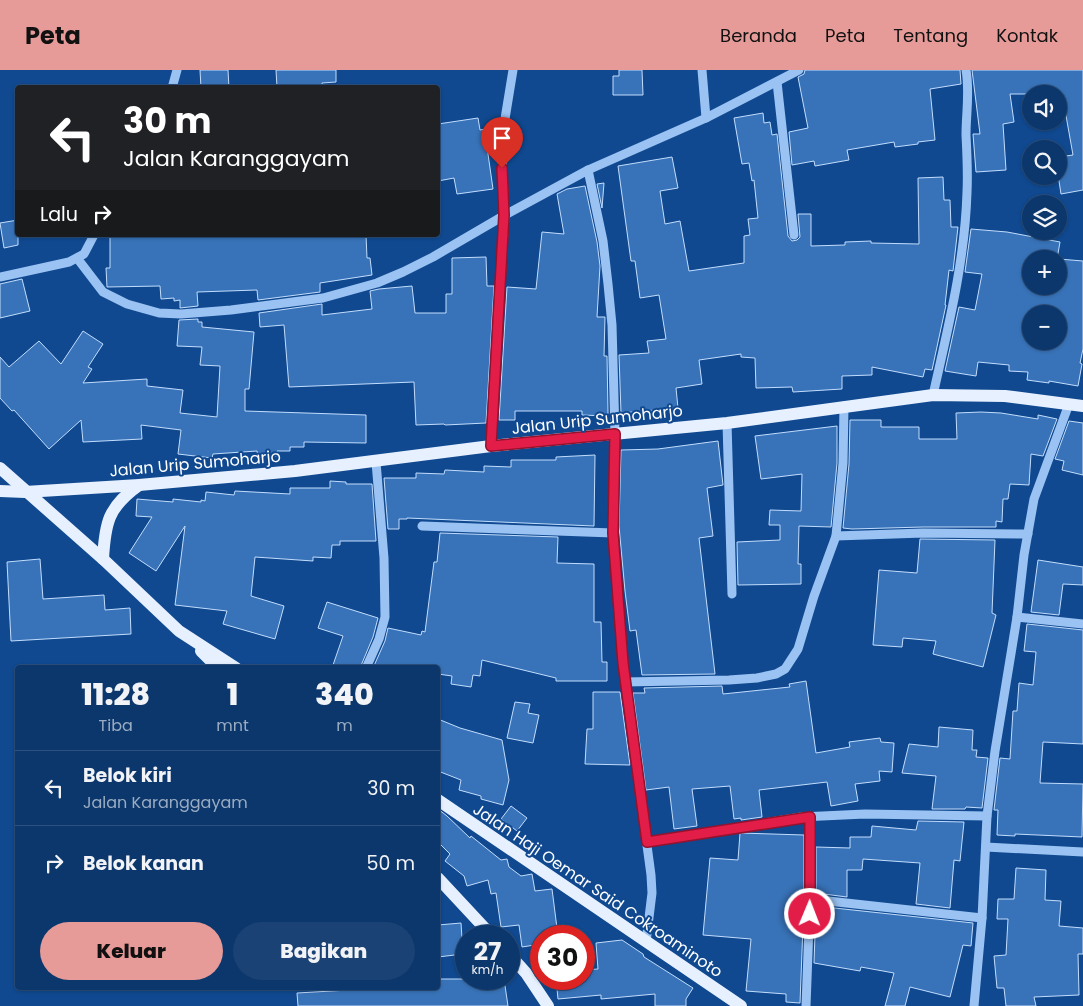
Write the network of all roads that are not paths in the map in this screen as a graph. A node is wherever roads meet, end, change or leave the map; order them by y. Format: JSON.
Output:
{"nodes":[{"id":1,"x":177,"y":70,"type":"edge"},
{"id":2,"x":513,"y":70,"type":"edge"},
{"id":3,"x":702,"y":70,"type":"edge"},
{"id":4,"x":799,"y":70,"type":"edge"},
{"id":5,"x":966,"y":70,"type":"edge"},
{"id":6,"x":777,"y":82,"type":"junction"},
{"id":7,"x":173,"y":85,"type":"edge"},
{"id":8,"x":706,"y":118,"type":"junction"},
{"id":9,"x":588,"y":170,"type":"junction"},
{"id":10,"x":504,"y":215,"type":"junction"},
{"id":11,"x":794,"y":236,"type":"dead end"},
{"id":12,"x":93,"y":237,"type":"edge"},
{"id":13,"x":77,"y":258,"type":"junction"},
{"id":14,"x":0,"y":277,"type":"edge"},
{"id":15,"x":933,"y":395,"type":"junction"},
{"id":16,"x":1069,"y":404,"type":"junction"},
{"id":17,"x":844,"y":406,"type":"junction"},
{"id":18,"x":1083,"y":406,"type":"edge"},
{"id":19,"x":727,"y":423,"type":"junction"},
{"id":20,"x":615,"y":434,"type":"junction"},
{"id":21,"x":491,"y":446,"type":"junction"},
{"id":22,"x":376,"y":462,"type":"junction"},
{"id":23,"x":0,"y":468,"type":"edge"},
{"id":24,"x":139,"y":485,"type":"junction"},
{"id":25,"x":0,"y":491,"type":"edge"},
{"id":26,"x":25,"y":492,"type":"junction"},
{"id":27,"x":422,"y":526,"type":"dead end"},
{"id":28,"x":613,"y":533,"type":"junction"},
{"id":29,"x":1028,"y":534,"type":"junction"},
{"id":30,"x":836,"y":536,"type":"junction"},
{"id":31,"x":103,"y":559,"type":"junction"},
{"id":32,"x":732,"y":594,"type":"dead end"},
{"id":33,"x":1017,"y":617,"type":"junction"},
{"id":34,"x":1083,"y":624,"type":"edge"},
{"id":35,"x":179,"y":631,"type":"junction"},
{"id":36,"x":215,"y":665,"type":"edge"},
{"id":37,"x":231,"y":665,"type":"edge"},
{"id":38,"x":367,"y":665,"type":"edge"},
{"id":39,"x":625,"y":682,"type":"junction"},
{"id":40,"x":440,"y":801,"type":"edge"},
{"id":41,"x":988,"y":816,"type":"junction"},
{"id":42,"x":810,"y":817,"type":"junction"},
{"id":43,"x":647,"y":842,"type":"junction"},
{"id":44,"x":986,"y":847,"type":"junction"},
{"id":45,"x":1083,"y":852,"type":"edge"},
{"id":46,"x":440,"y":880,"type":"edge"},
{"id":47,"x":810,"y":899,"type":"junction"},
{"id":48,"x":982,"y":918,"type":"junction"},
{"id":49,"x":482,"y":925,"type":"edge"},
{"id":50,"x":646,"y":942,"type":"junction"},
{"id":51,"x":520,"y":966,"type":"edge"},
{"id":52,"x":548,"y":1006,"type":"edge"},
{"id":53,"x":741,"y":1006,"type":"edge"},
{"id":54,"x":806,"y":1006,"type":"edge"},
{"id":55,"x":974,"y":1006,"type":"edge"}],
"edges":[{"from":1,"to":7,"type":"street"},
{"from":2,"to":10,"type":"street"},
{"from":3,"to":8,"type":"street"},
{"from":4,"to":6,"type":"street"},
{"from":5,"to":15,"type":"street"},
{"from":6,"to":8,"type":"street"},
{"from":6,"to":11,"type":"street"},
{"from":8,"to":9,"type":"street"},
{"from":9,"to":10,"type":"street"},
{"from":9,"to":20,"type":"street"},
{"from":10,"to":13,"type":"street"},
{"from":10,"to":21,"type":"street"},
{"from":12,"to":13,"type":"street"},
{"from":13,"to":14,"type":"street"},
{"from":15,"to":16,"type":"main road","name":"Jalan Urip Sumoharjo"},
{"from":15,"to":17,"type":"main road","name":"Jalan Urip Sumoharjo"},
{"from":16,"to":18,"type":"main road","name":"Jalan Urip Sumoharjo"},
{"from":16,"to":29,"type":"street"},
{"from":17,"to":19,"type":"main road","name":"Jalan Urip Sumoharjo"},
{"from":17,"to":30,"type":"street"},
{"from":19,"to":20,"type":"main road","name":"Jalan Urip Sumoharjo"},
{"from":19,"to":32,"type":"street"},
{"from":20,"to":21,"type":"main road","name":"Jalan Urip Sumoharjo"},
{"from":20,"to":28,"type":"street"},
{"from":21,"to":22,"type":"main road","name":"Jalan Urip Sumoharjo"},
{"from":22,"to":24,"type":"main road","name":"Jalan Urip Sumoharjo"},
{"from":22,"to":38,"type":"street"},
{"from":23,"to":26,"type":"main road"},
{"from":24,"to":26,"type":"main road","name":"Jalan Urip Sumoharjo"},
{"from":24,"to":31,"type":"main road"},
{"from":25,"to":26,"type":"main road","name":"Jalan Urip Sumoharjo"},
{"from":26,"to":31,"type":"main road"},
{"from":27,"to":28,"type":"street"},
{"from":28,"to":39,"type":"street"},
{"from":29,"to":30,"type":"street"},
{"from":29,"to":33,"type":"street"},
{"from":30,"to":39,"type":"street"},
{"from":31,"to":35,"type":"main road"},
{"from":33,"to":34,"type":"street"},
{"from":33,"to":41,"type":"street"},
{"from":35,"to":36,"type":"main road"},
{"from":35,"to":37,"type":"main road"},
{"from":39,"to":43,"type":"street"},
{"from":40,"to":50,"type":"main road","name":"Jalan Haji Oemar Said Cokroaminoto"},
{"from":41,"to":42,"type":"street"},
{"from":41,"to":44,"type":"street"},
{"from":42,"to":43,"type":"street"},
{"from":42,"to":47,"type":"street"},
{"from":43,"to":50,"type":"street"},
{"from":44,"to":45,"type":"street"},
{"from":44,"to":48,"type":"street"},
{"from":46,"to":49,"type":"main road"},
{"from":47,"to":48,"type":"street"},
{"from":47,"to":54,"type":"street"},
{"from":48,"to":55,"type":"street"},
{"from":50,"to":53,"type":"main road","name":"Jalan Haji Oemar Said Cokroaminoto"},
{"from":51,"to":52,"type":"main road"}]}
